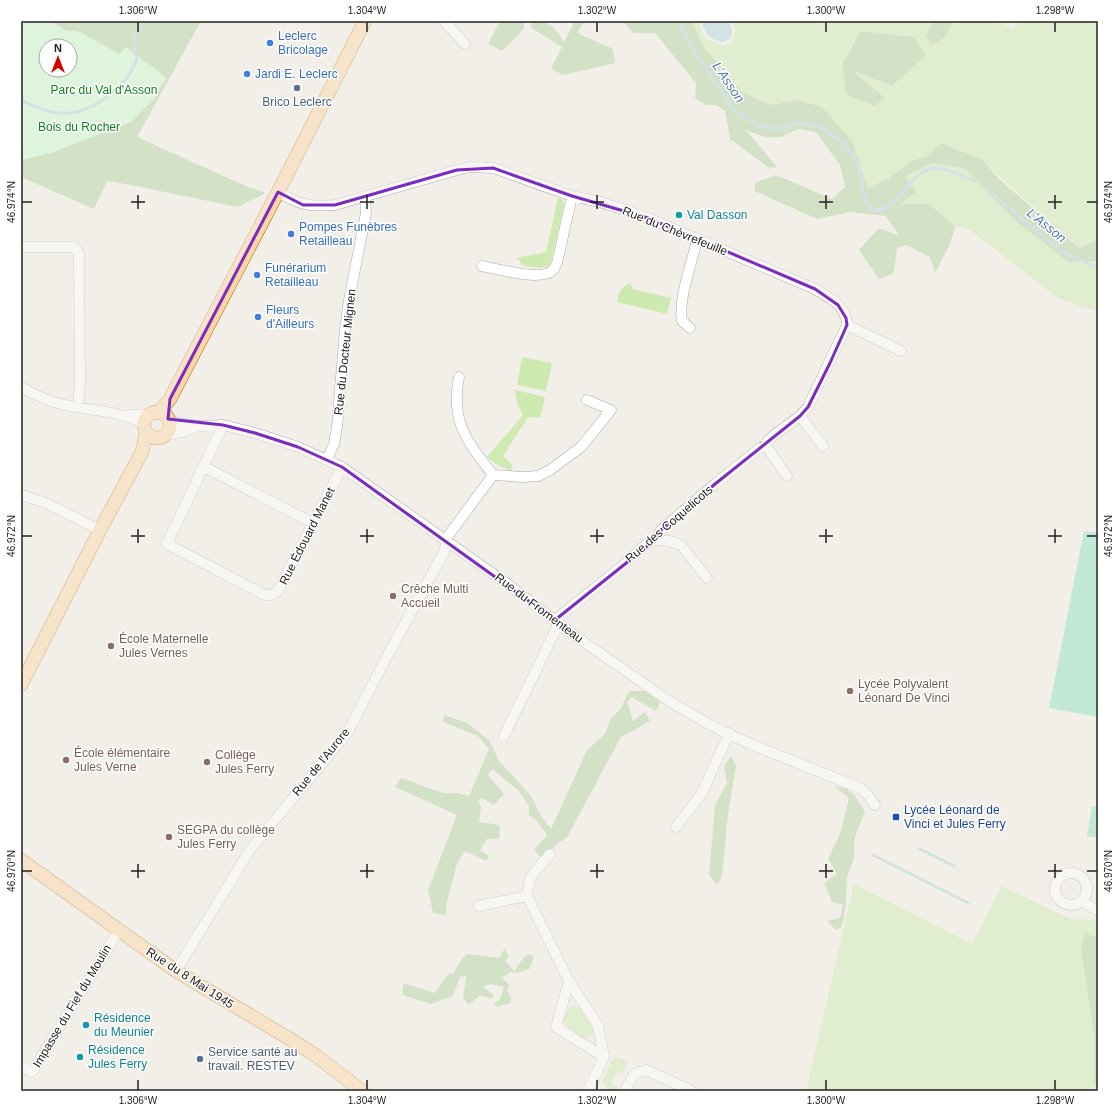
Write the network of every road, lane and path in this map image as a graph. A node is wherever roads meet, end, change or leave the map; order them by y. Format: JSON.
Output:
{"nodes":[{"id":1,"x":365,"y":21,"type":"edge"},
{"id":2,"x":444,"y":21,"type":"edge"},
{"id":3,"x":464,"y":44,"type":"dead end"},
{"id":4,"x":278,"y":192,"type":"junction"},
{"id":5,"x":366,"y":196,"type":"junction"},
{"id":6,"x":572,"y":196,"type":"junction"},
{"id":7,"x":697,"y":240,"type":"junction"},
{"id":8,"x":21,"y":247,"type":"edge"},
{"id":9,"x":482,"y":266,"type":"dead end"},
{"id":10,"x":847,"y":325,"type":"junction"},
{"id":11,"x":690,"y":328,"type":"dead end"},
{"id":12,"x":902,"y":351,"type":"dead end"},
{"id":13,"x":459,"y":377,"type":"dead end"},
{"id":14,"x":21,"y":387,"type":"edge"},
{"id":15,"x":587,"y":400,"type":"dead end"},
{"id":16,"x":78,"y":407,"type":"junction"},
{"id":17,"x":800,"y":416,"type":"junction"},
{"id":18,"x":156,"y":421,"type":"junction"},
{"id":19,"x":199,"y":426,"type":"junction"},
{"id":20,"x":223,"y":426,"type":"junction"},
{"id":21,"x":161,"y":437,"type":"junction"},
{"id":22,"x":766,"y":446,"type":"junction"},
{"id":23,"x":823,"y":446,"type":"dead end"},
{"id":24,"x":142,"y":452,"type":"junction"},
{"id":25,"x":327,"y":459,"type":"junction"},
{"id":26,"x":204,"y":467,"type":"junction"},
{"id":27,"x":342,"y":467,"type":"junction"},
{"id":28,"x":493,"y":475,"type":"junction"},
{"id":29,"x":787,"y":476,"type":"dead end"},
{"id":30,"x":21,"y":495,"type":"edge"},
{"id":31,"x":313,"y":523,"type":"junction"},
{"id":32,"x":100,"y":530,"type":"junction"},
{"id":33,"x":655,"y":540,"type":"junction"},
{"id":34,"x":446,"y":541,"type":"junction"},
{"id":35,"x":707,"y":578,"type":"dead end"},
{"id":36,"x":557,"y":622,"type":"junction"},
{"id":37,"x":21,"y":685,"type":"edge"},
{"id":38,"x":729,"y":733,"type":"junction"},
{"id":39,"x":504,"y":736,"type":"dead end"},
{"id":40,"x":875,"y":805,"type":"dead end"},
{"id":41,"x":676,"y":827,"type":"dead end"},
{"id":42,"x":550,"y":854,"type":"dead end"},
{"id":43,"x":21,"y":860,"type":"edge"},
{"id":44,"x":527,"y":896,"type":"junction"},
{"id":45,"x":1082,"y":901,"type":"dead end"},
{"id":46,"x":479,"y":906,"type":"dead end"},
{"id":47,"x":1098,"y":911,"type":"edge"},
{"id":48,"x":118,"y":930,"type":"junction"},
{"id":49,"x":176,"y":971,"type":"junction"},
{"id":50,"x":569,"y":981,"type":"junction"},
{"id":51,"x":604,"y":1057,"type":"junction"},
{"id":52,"x":21,"y":1066,"type":"edge"},
{"id":53,"x":362,"y":1091,"type":"edge"},
{"id":54,"x":589,"y":1091,"type":"edge"},
{"id":55,"x":626,"y":1091,"type":"edge"},
{"id":56,"x":692,"y":1091,"type":"edge"}],
"edges":[{"from":1,"to":4,"type":"main road"},
{"from":2,"to":3,"type":"street"},
{"from":4,"to":5,"type":"street"},
{"from":4,"to":18,"type":"main road"},
{"from":5,"to":6,"type":"street","name":"Rue du Chèvrefeuille"},
{"from":5,"to":25,"type":"street","name":"Rue du Docteur Mignen"},
{"from":6,"to":7,"type":"street","name":"Rue du Chèvrefeuille"},
{"from":6,"to":9,"type":"street"},
{"from":7,"to":10,"type":"street","name":"Rue du Chèvrefeuille"},
{"from":7,"to":11,"type":"street"},
{"from":8,"to":16,"type":"street"},
{"from":10,"to":12,"type":"street"},
{"from":10,"to":17,"type":"street","name":"Rue des Coquelicots"},
{"from":13,"to":28,"type":"street"},
{"from":14,"to":16,"type":"street","name":"Rue du Fromenteau"},
{"from":15,"to":28,"type":"street"},
{"from":16,"to":18,"type":"street","name":"Rue du Fromenteau"},
{"from":17,"to":22,"type":"street","name":"Rue des Coquelicots"},
{"from":17,"to":23,"type":"street"},
{"from":18,"to":19,"type":"street","name":"Rue du Fromenteau"},
{"from":18,"to":21,"type":"main road"},
{"from":18,"to":21,"type":"main road"},
{"from":18,"to":24,"type":"main road"},
{"from":19,"to":20,"type":"street","name":"Rue du Fromenteau"},
{"from":19,"to":21,"type":"street","name":"Rue du Fromenteau"},
{"from":20,"to":25,"type":"street","name":"Rue du Fromenteau"},
{"from":20,"to":26,"type":"street","name":"Rue Édouard Manet"},
{"from":21,"to":24,"type":"main road"},
{"from":22,"to":29,"type":"street"},
{"from":22,"to":33,"type":"street","name":"Rue des Coquelicots"},
{"from":24,"to":32,"type":"main road"},
{"from":25,"to":27,"type":"street","name":"Rue du Fromenteau"},
{"from":26,"to":31,"type":"street"},
{"from":26,"to":31,"type":"street","name":"Rue Édouard Manet"},
{"from":27,"to":31,"type":"street","name":"Rue Édouard Manet"},
{"from":27,"to":34,"type":"street","name":"Rue du Fromenteau"},
{"from":28,"to":34,"type":"street","name":"Rue de l'Aurore"},
{"from":30,"to":32,"type":"street"},
{"from":32,"to":37,"type":"main road"},
{"from":33,"to":35,"type":"street"},
{"from":33,"to":36,"type":"street","name":"Rue des Coquelicots"},
{"from":34,"to":36,"type":"street","name":"Rue du Fromenteau"},
{"from":34,"to":49,"type":"street","name":"Rue de l'Aurore"},
{"from":36,"to":38,"type":"street","name":"Rue du Fromenteau"},
{"from":36,"to":39,"type":"street"},
{"from":38,"to":40,"type":"street","name":"Rue du Fromenteau"},
{"from":38,"to":41,"type":"street"},
{"from":42,"to":44,"type":"street"},
{"from":43,"to":48,"type":"main road","name":"Rue du 8 Mai 1945"},
{"from":44,"to":46,"type":"street"},
{"from":44,"to":50,"type":"street"},
{"from":45,"to":47,"type":"street"},
{"from":48,"to":49,"type":"main road","name":"Rue du 8 Mai 1945"},
{"from":48,"to":52,"type":"street","name":"Impasse du Fief du Moulin"},
{"from":49,"to":53,"type":"main road","name":"Rue du 8 Mai 1945"},
{"from":50,"to":51,"type":"street"},
{"from":50,"to":51,"type":"street"},
{"from":51,"to":54,"type":"street"},
{"from":55,"to":56,"type":"street"}]}
